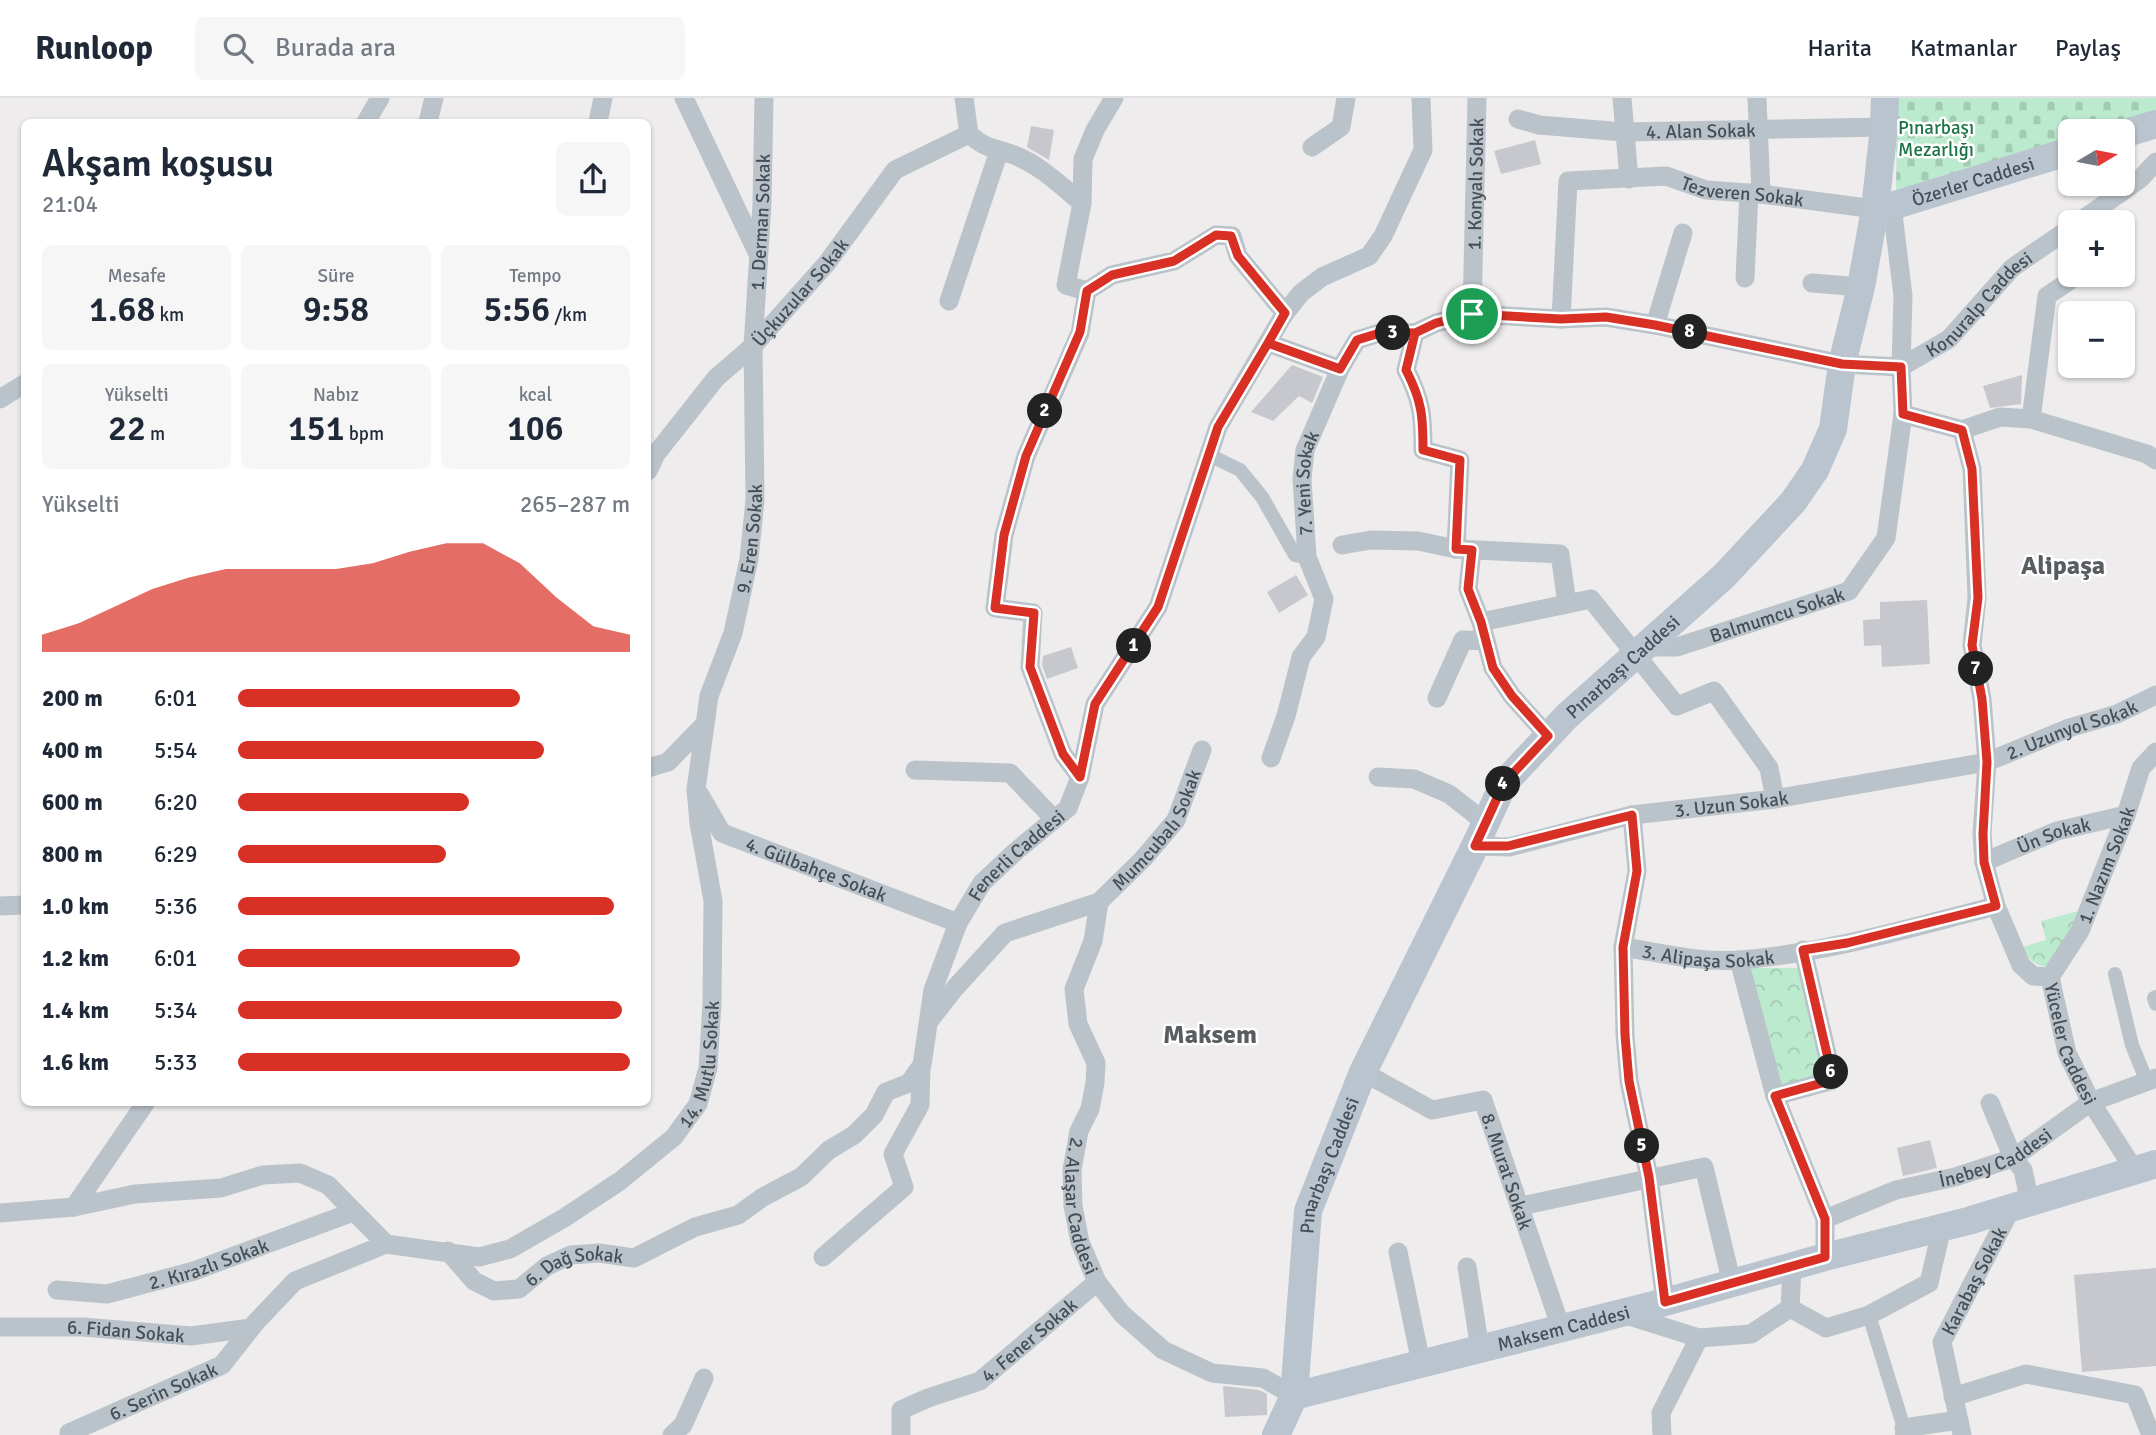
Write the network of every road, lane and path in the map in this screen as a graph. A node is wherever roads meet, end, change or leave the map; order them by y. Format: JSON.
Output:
{"nodes":[{"id":1,"x":380,"y":98,"type":"edge"},
{"id":2,"x":434,"y":98,"type":"edge"},
{"id":3,"x":603,"y":98,"type":"edge"},
{"id":4,"x":684,"y":98,"type":"edge"},
{"id":5,"x":764,"y":98,"type":"edge"},
{"id":6,"x":964,"y":98,"type":"edge"},
{"id":7,"x":1114,"y":98,"type":"edge"},
{"id":8,"x":1346,"y":98,"type":"edge"},
{"id":9,"x":1421,"y":98,"type":"edge"},
{"id":10,"x":1477,"y":98,"type":"edge"},
{"id":11,"x":1622,"y":98,"type":"edge"},
{"id":12,"x":1757,"y":98,"type":"edge"},
{"id":13,"x":1885,"y":98,"type":"edge"},
{"id":14,"x":368,"y":119,"type":"edge"},
{"id":15,"x":429,"y":119,"type":"edge"},
{"id":16,"x":599,"y":119,"type":"edge"},
{"id":17,"x":1517,"y":119,"type":"dead end"},
{"id":18,"x":2155,"y":125,"type":"edge"},
{"id":19,"x":1884,"y":127,"type":"junction"},
{"id":20,"x":1759,"y":130,"type":"junction"},
{"id":21,"x":2135,"y":131,"type":"edge"},
{"id":22,"x":1624,"y":132,"type":"junction"},
{"id":23,"x":969,"y":134,"type":"junction"},
{"id":24,"x":1312,"y":146,"type":"dead end"},
{"id":25,"x":1006,"y":153,"type":"junction"},
{"id":26,"x":2058,"y":155,"type":"edge"},
{"id":27,"x":2156,"y":162,"type":"edge"},
{"id":28,"x":1629,"y":179,"type":"junction"},
{"id":29,"x":1755,"y":193,"type":"junction"},
{"id":30,"x":1082,"y":202,"type":"junction"},
{"id":31,"x":1884,"y":208,"type":"junction"},
{"id":32,"x":2101,"y":210,"type":"edge"},
{"id":33,"x":1683,"y":233,"type":"dead end"},
{"id":34,"x":2058,"y":236,"type":"edge"},
{"id":35,"x":758,"y":253,"type":"junction"},
{"id":36,"x":1745,"y":278,"type":"dead end"},
{"id":37,"x":1812,"y":283,"type":"dead end"},
{"id":38,"x":1861,"y":287,"type":"junction"},
{"id":39,"x":2060,"y":287,"type":"edge"},
{"id":40,"x":1087,"y":291,"type":"junction"},
{"id":41,"x":949,"y":301,"type":"dead end"},
{"id":42,"x":1285,"y":313,"type":"junction"},
{"id":43,"x":1472,"y":314,"type":"junction"},
{"id":44,"x":1561,"y":319,"type":"junction"},
{"id":45,"x":1655,"y":325,"type":"junction"},
{"id":46,"x":1415,"y":333,"type":"junction"},
{"id":47,"x":1268,"y":343,"type":"junction"},
{"id":48,"x":752,"y":346,"type":"junction"},
{"id":49,"x":1842,"y":364,"type":"junction"},
{"id":50,"x":1901,"y":367,"type":"junction"},
{"id":51,"x":1340,"y":369,"type":"junction"},
{"id":52,"x":21,"y":386,"type":"edge"},
{"id":53,"x":0,"y":399,"type":"edge"},
{"id":54,"x":1903,"y":414,"type":"junction"},
{"id":55,"x":2031,"y":419,"type":"junction"},
{"id":56,"x":1962,"y":430,"type":"junction"},
{"id":57,"x":1208,"y":454,"type":"junction"},
{"id":58,"x":2156,"y":460,"type":"edge"},
{"id":59,"x":651,"y":465,"type":"edge"},
{"id":60,"x":1342,"y":545,"type":"dead end"},
{"id":61,"x":1464,"y":549,"type":"junction"},
{"id":62,"x":1307,"y":557,"type":"junction"},
{"id":63,"x":1567,"y":604,"type":"junction"},
{"id":64,"x":1483,"y":631,"type":"junction"},
{"id":65,"x":1639,"y":651,"type":"junction"},
{"id":66,"x":2156,"y":695,"type":"edge"},
{"id":67,"x":1437,"y":698,"type":"dead end"},
{"id":68,"x":705,"y":724,"type":"junction"},
{"id":69,"x":1548,"y":736,"type":"junction"},
{"id":70,"x":1202,"y":750,"type":"dead end"},
{"id":71,"x":2156,"y":752,"type":"edge"},
{"id":72,"x":1271,"y":758,"type":"dead end"},
{"id":73,"x":1987,"y":762,"type":"junction"},
{"id":74,"x":651,"y":767,"type":"edge"},
{"id":75,"x":915,"y":770,"type":"dead end"},
{"id":76,"x":1080,"y":777,"type":"junction"},
{"id":77,"x":1378,"y":777,"type":"dead end"},
{"id":78,"x":696,"y":789,"type":"junction"},
{"id":79,"x":1775,"y":799,"type":"junction"},
{"id":80,"x":1632,"y":815,"type":"junction"},
{"id":81,"x":2126,"y":816,"type":"junction"},
{"id":82,"x":1054,"y":819,"type":"junction"},
{"id":83,"x":1480,"y":835,"type":"junction"},
{"id":84,"x":1984,"y":862,"type":"junction"},
{"id":85,"x":1099,"y":902,"type":"junction"},
{"id":86,"x":21,"y":905,"type":"edge"},
{"id":87,"x":0,"y":906,"type":"edge"},
{"id":88,"x":1996,"y":906,"type":"junction"},
{"id":89,"x":958,"y":923,"type":"junction"},
{"id":90,"x":1623,"y":947,"type":"junction"},
{"id":91,"x":1803,"y":950,"type":"junction"},
{"id":92,"x":1739,"y":960,"type":"junction"},
{"id":93,"x":2115,"y":974,"type":"dead end"},
{"id":94,"x":2050,"y":977,"type":"junction"},
{"id":95,"x":2156,"y":997,"type":"edge"},
{"id":96,"x":2156,"y":1004,"type":"edge"},
{"id":97,"x":930,"y":1020,"type":"junction"},
{"id":98,"x":921,"y":1067,"type":"junction"},
{"id":99,"x":1363,"y":1072,"type":"junction"},
{"id":100,"x":2152,"y":1080,"type":"edge"},
{"id":101,"x":1775,"y":1096,"type":"junction"},
{"id":102,"x":2091,"y":1102,"type":"junction"},
{"id":103,"x":1990,"y":1103,"type":"dead end"},
{"id":104,"x":143,"y":1106,"type":"edge"},
{"id":105,"x":2014,"y":1158,"type":"junction"},
{"id":106,"x":2146,"y":1167,"type":"edge"},
{"id":107,"x":1649,"y":1177,"type":"junction"},
{"id":108,"x":1521,"y":1206,"type":"junction"},
{"id":109,"x":2020,"y":1206,"type":"junction"},
{"id":110,"x":74,"y":1207,"type":"junction"},
{"id":111,"x":353,"y":1212,"type":"junction"},
{"id":112,"x":0,"y":1213,"type":"edge"},
{"id":113,"x":1825,"y":1219,"type":"junction"},
{"id":114,"x":1942,"y":1227,"type":"junction"},
{"id":115,"x":386,"y":1244,"type":"junction"},
{"id":116,"x":448,"y":1251,"type":"junction"},
{"id":117,"x":1398,"y":1252,"type":"dead end"},
{"id":118,"x":823,"y":1257,"type":"dead end"},
{"id":119,"x":1825,"y":1257,"type":"junction"},
{"id":120,"x":1467,"y":1267,"type":"dead end"},
{"id":121,"x":1792,"y":1267,"type":"junction"},
{"id":122,"x":1097,"y":1282,"type":"junction"},
{"id":123,"x":1732,"y":1284,"type":"junction"},
{"id":124,"x":57,"y":1290,"type":"dead end"},
{"id":125,"x":1665,"y":1302,"type":"junction"},
{"id":126,"x":1790,"y":1308,"type":"junction"},
{"id":127,"x":1620,"y":1313,"type":"junction"},
{"id":128,"x":1869,"y":1315,"type":"junction"},
{"id":129,"x":0,"y":1327,"type":"edge"},
{"id":130,"x":251,"y":1328,"type":"junction"},
{"id":131,"x":1561,"y":1328,"type":"junction"},
{"id":132,"x":1699,"y":1338,"type":"junction"},
{"id":133,"x":1480,"y":1349,"type":"junction"},
{"id":134,"x":1421,"y":1363,"type":"junction"},
{"id":135,"x":704,"y":1378,"type":"dead end"},
{"id":136,"x":1294,"y":1395,"type":"junction"},
{"id":137,"x":1953,"y":1396,"type":"junction"},
{"id":138,"x":1961,"y":1428,"type":"edge"},
{"id":139,"x":1903,"y":1431,"type":"edge"},
{"id":140,"x":69,"y":1435,"type":"edge"},
{"id":141,"x":673,"y":1435,"type":"edge"},
{"id":142,"x":901,"y":1435,"type":"edge"},
{"id":143,"x":1276,"y":1435,"type":"edge"},
{"id":144,"x":1662,"y":1435,"type":"edge"},
{"id":145,"x":2151,"y":1435,"type":"edge"}],
"edges":[{"from":1,"to":14,"type":"street"},
{"from":2,"to":15,"type":"street"},
{"from":3,"to":16,"type":"street"},
{"from":4,"to":35,"type":"street"},
{"from":5,"to":35,"type":"street","name":"1. Derman Sokak"},
{"from":6,"to":23,"type":"street"},
{"from":7,"to":30,"type":"street"},
{"from":8,"to":24,"type":"street"},
{"from":9,"to":42,"type":"street","name":"Fenerli Caddesi"},
{"from":10,"to":43,"type":"street","name":"1. Konyalı Sokak"},
{"from":11,"to":22,"type":"street"},
{"from":12,"to":20,"type":"street"},
{"from":13,"to":19,"type":"main road","name":"Pınarbaşı Caddesi"},
{"from":17,"to":22,"type":"street","name":"4. Alan Sokak"},
{"from":18,"to":21,"type":"main road"},
{"from":19,"to":20,"type":"street","name":"4. Alan Sokak"},
{"from":19,"to":31,"type":"main road","name":"Pınarbaşı Caddesi"},
{"from":20,"to":22,"type":"street","name":"4. Alan Sokak"},
{"from":20,"to":29,"type":"street"},
{"from":22,"to":28,"type":"street"},
{"from":23,"to":25,"type":"street"},
{"from":23,"to":48,"type":"street","name":"Üçkuzular Sokak"},
{"from":25,"to":30,"type":"street"},
{"from":25,"to":41,"type":"street"},
{"from":26,"to":31,"type":"main road","name":"Özerler Caddesi"},
{"from":27,"to":32,"type":"street"},
{"from":28,"to":29,"type":"street","name":"Tezveren Sokak"},
{"from":28,"to":44,"type":"street","name":"Tezveren Sokak"},
{"from":29,"to":31,"type":"street","name":"Tezveren Sokak"},
{"from":29,"to":36,"type":"street"},
{"from":30,"to":40,"type":"street"},
{"from":31,"to":38,"type":"main road","name":"Pınarbaşı Caddesi"},
{"from":31,"to":50,"type":"street","name":"Balmumcu Sokak"},
{"from":33,"to":45,"type":"street"},
{"from":34,"to":50,"type":"street","name":"Konuralp Caddesi"},
{"from":35,"to":48,"type":"street","name":"1. Derman Sokak"},
{"from":37,"to":38,"type":"street"},
{"from":38,"to":49,"type":"main road","name":"Pınarbaşı Caddesi"},
{"from":39,"to":55,"type":"street"},
{"from":40,"to":42,"type":"street"},
{"from":40,"to":76,"type":"street"},
{"from":42,"to":47,"type":"street","name":"Fenerli Caddesi"},
{"from":43,"to":44,"type":"street"},
{"from":43,"to":46,"type":"street"},
{"from":44,"to":45,"type":"street"},
{"from":45,"to":49,"type":"street"},
{"from":46,"to":51,"type":"street","name":"7. Yeni Sokak"},
{"from":46,"to":61,"type":"street"},
{"from":47,"to":51,"type":"street"},
{"from":47,"to":57,"type":"street","name":"Fenerli Caddesi"},
{"from":48,"to":59,"type":"street","name":"Üçkuzular Sokak"},
{"from":48,"to":68,"type":"street","name":"9. Eren Sokak"},
{"from":49,"to":50,"type":"street"},
{"from":49,"to":65,"type":"main road","name":"Pınarbaşı Caddesi"},
{"from":50,"to":54,"type":"street","name":"Balmumcu Sokak"},
{"from":51,"to":62,"type":"street","name":"7. Yeni Sokak"},
{"from":52,"to":53,"type":"street"},
{"from":54,"to":56,"type":"street"},
{"from":54,"to":65,"type":"street","name":"Balmumcu Sokak"},
{"from":55,"to":56,"type":"street"},
{"from":55,"to":58,"type":"street"},
{"from":56,"to":73,"type":"street","name":"Yüceler Caddesi"},
{"from":57,"to":62,"type":"street"},
{"from":57,"to":76,"type":"street","name":"Fenerli Caddesi"},
{"from":60,"to":61,"type":"street"},
{"from":61,"to":63,"type":"street"},
{"from":61,"to":64,"type":"street"},
{"from":62,"to":72,"type":"street","name":"7. Yeni Sokak"},
{"from":63,"to":64,"type":"street"},
{"from":63,"to":65,"type":"street"},
{"from":64,"to":67,"type":"street"},
{"from":64,"to":69,"type":"street"},
{"from":65,"to":69,"type":"main road","name":"Pınarbaşı Caddesi"},
{"from":65,"to":79,"type":"street"},
{"from":66,"to":73,"type":"street","name":"2. Uzunyol Sokak"},
{"from":68,"to":74,"type":"street"},
{"from":68,"to":78,"type":"street","name":"14. Mutlu Sokak"},
{"from":69,"to":83,"type":"main road","name":"Pınarbaşı Caddesi"},
{"from":70,"to":85,"type":"street","name":"Mumcubalı Sokak"},
{"from":71,"to":81,"type":"street","name":"1. Nazım Sokak"},
{"from":73,"to":79,"type":"street","name":"3. Uzun Sokak"},
{"from":73,"to":84,"type":"street","name":"Yüceler Caddesi"},
{"from":75,"to":82,"type":"street"},
{"from":76,"to":82,"type":"street","name":"Fenerli Caddesi"},
{"from":77,"to":83,"type":"street"},
{"from":78,"to":89,"type":"street","name":"4. Gülbahçe Sokak"},
{"from":78,"to":116,"type":"street","name":"14. Mutlu Sokak"},
{"from":79,"to":80,"type":"street","name":"3. Uzun Sokak"},
{"from":80,"to":83,"type":"street","name":"3. Uzun Sokak"},
{"from":80,"to":90,"type":"street"},
{"from":81,"to":84,"type":"street","name":"Ün Sokak"},
{"from":81,"to":94,"type":"street","name":"1. Nazım Sokak"},
{"from":82,"to":89,"type":"street","name":"Fenerli Caddesi"},
{"from":83,"to":99,"type":"main road","name":"Pınarbaşı Caddesi"},
{"from":84,"to":88,"type":"street","name":"Yüceler Caddesi"},
{"from":85,"to":97,"type":"street"},
{"from":85,"to":122,"type":"street","name":"2. Alaşar Caddesi"},
{"from":86,"to":87,"type":"street"},
{"from":88,"to":91,"type":"street","name":"3. Alipaşa Sokak"},
{"from":88,"to":94,"type":"street","name":"Yüceler Caddesi"},
{"from":89,"to":97,"type":"street","name":"Fenerli Caddesi"},
{"from":90,"to":92,"type":"street","name":"3. Alipaşa Sokak"},
{"from":90,"to":107,"type":"street"},
{"from":91,"to":92,"type":"street","name":"3. Alipaşa Sokak"},
{"from":91,"to":101,"type":"street"},
{"from":92,"to":101,"type":"street"},
{"from":93,"to":100,"type":"street"},
{"from":94,"to":102,"type":"street","name":"Yüceler Caddesi"},
{"from":95,"to":96,"type":"street"},
{"from":97,"to":98,"type":"street"},
{"from":98,"to":116,"type":"street","name":"6. Dağ Sokak"},
{"from":98,"to":118,"type":"street"},
{"from":99,"to":108,"type":"street","name":"8. Murat Sokak"},
{"from":99,"to":136,"type":"main road","name":"Pınarbaşı Caddesi"},
{"from":100,"to":102,"type":"street","name":"İnebey Caddesi"},
{"from":101,"to":113,"type":"street"},
{"from":102,"to":105,"type":"street","name":"İnebey Caddesi"},
{"from":102,"to":106,"type":"street","name":"Yüceler Caddesi"},
{"from":103,"to":105,"type":"street"},
{"from":104,"to":110,"type":"street"},
{"from":105,"to":109,"type":"street"},
{"from":105,"to":113,"type":"street","name":"İnebey Caddesi"},
{"from":106,"to":109,"type":"main road","name":"Maksem Caddesi"},
{"from":107,"to":108,"type":"street"},
{"from":107,"to":123,"type":"street"},
{"from":107,"to":125,"type":"street"},
{"from":108,"to":131,"type":"street","name":"8. Murat Sokak"},
{"from":109,"to":114,"type":"main road","name":"Maksem Caddesi"},
{"from":109,"to":137,"type":"street","name":"Karabaş Sokak"},
{"from":110,"to":111,"type":"street"},
{"from":110,"to":112,"type":"street"},
{"from":111,"to":115,"type":"street"},
{"from":111,"to":124,"type":"street","name":"2. Kırazlı Sokak"},
{"from":113,"to":119,"type":"street"},
{"from":114,"to":119,"type":"main road","name":"Maksem Caddesi"},
{"from":114,"to":128,"type":"street"},
{"from":115,"to":116,"type":"street"},
{"from":115,"to":130,"type":"street","name":"6. Serin Sokak"},
{"from":117,"to":134,"type":"street"},
{"from":119,"to":121,"type":"main road","name":"Maksem Caddesi"},
{"from":120,"to":133,"type":"street"},
{"from":121,"to":123,"type":"main road","name":"Maksem Caddesi"},
{"from":121,"to":126,"type":"street"},
{"from":122,"to":136,"type":"street","name":"2. Alaşar Caddesi"},
{"from":122,"to":142,"type":"street","name":"4. Fener Sokak"},
{"from":123,"to":125,"type":"main road","name":"Maksem Caddesi"},
{"from":125,"to":127,"type":"main road","name":"Maksem Caddesi"},
{"from":126,"to":128,"type":"street"},
{"from":126,"to":132,"type":"street"},
{"from":127,"to":131,"type":"main road","name":"Maksem Caddesi"},
{"from":127,"to":132,"type":"street"},
{"from":128,"to":139,"type":"street"},
{"from":129,"to":130,"type":"street","name":"6. Fidan Sokak"},
{"from":130,"to":140,"type":"street","name":"6. Serin Sokak"},
{"from":131,"to":133,"type":"main road","name":"Maksem Caddesi"},
{"from":132,"to":144,"type":"street"},
{"from":133,"to":134,"type":"main road","name":"Maksem Caddesi"},
{"from":134,"to":136,"type":"main road","name":"Maksem Caddesi"},
{"from":135,"to":141,"type":"street"},
{"from":136,"to":143,"type":"main road","name":"Pınarbaşı Caddesi"},
{"from":137,"to":138,"type":"street","name":"Karabaş Sokak"},
{"from":137,"to":145,"type":"street"},
{"from":138,"to":139,"type":"street"}]}
